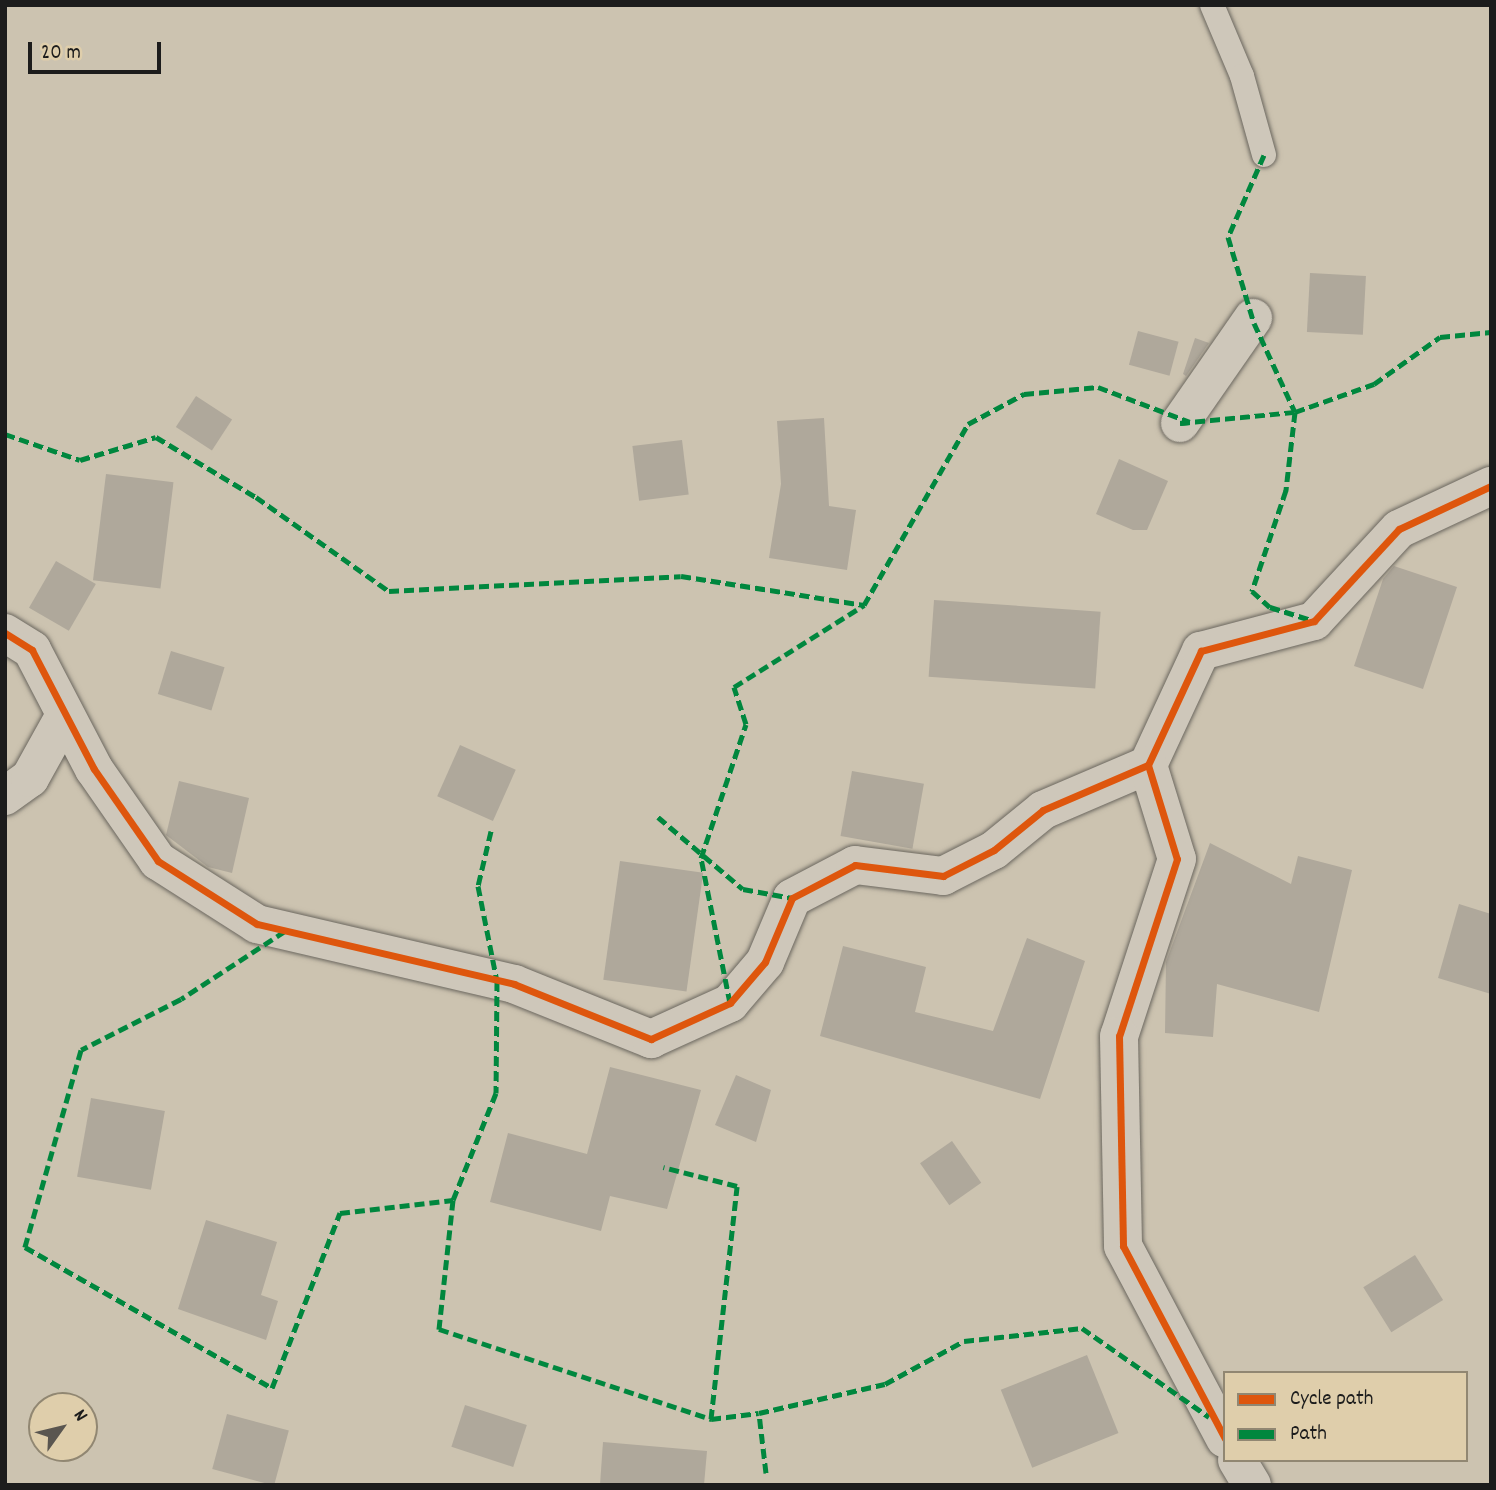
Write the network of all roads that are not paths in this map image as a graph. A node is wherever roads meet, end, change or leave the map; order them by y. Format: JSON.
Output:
{"nodes":[{"id":1,"x":1212,"y":5,"type":"edge"},
{"id":2,"x":1264,"y":155,"type":"dead end"},
{"id":3,"x":1253,"y":318,"type":"dead end"},
{"id":4,"x":1180,"y":423,"type":"dead end"},
{"id":5,"x":1491,"y":486,"type":"edge"},
{"id":6,"x":5,"y":633,"type":"edge"},
{"id":7,"x":65,"y":715,"type":"junction"},
{"id":8,"x":1148,"y":765,"type":"junction"},
{"id":9,"x":5,"y":796,"type":"edge"},
{"id":10,"x":1223,"y":1435,"type":"edge"},
{"id":11,"x":1238,"y":1462,"type":"edge"},
{"id":12,"x":1252,"y":1485,"type":"edge"}],
"edges":[{"from":1,"to":2,"type":"lane"},
{"from":3,"to":4,"type":"street"},
{"from":5,"to":8,"type":"street"},
{"from":6,"to":7,"type":"street"},
{"from":7,"to":8,"type":"street"},
{"from":7,"to":9,"type":"street"},
{"from":8,"to":10,"type":"street"},
{"from":11,"to":12,"type":"street"}]}
